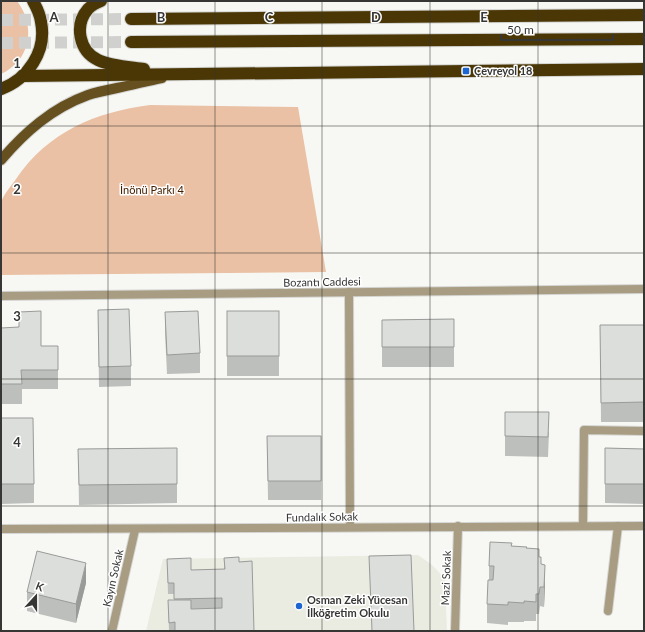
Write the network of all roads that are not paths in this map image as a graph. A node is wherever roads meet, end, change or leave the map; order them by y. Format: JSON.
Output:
{"nodes":[{"id":1,"x":33,"y":1,"type":"edge"},
{"id":2,"x":101,"y":1,"type":"edge"},
{"id":3,"x":644,"y":15,"type":"edge"},
{"id":4,"x":130,"y":19,"type":"tunnel mouth"},
{"id":5,"x":644,"y":39,"type":"edge"},
{"id":6,"x":131,"y":42,"type":"tunnel mouth"},
{"id":7,"x":643,"y":69,"type":"edge"},
{"id":8,"x":178,"y":74,"type":"junction"},
{"id":9,"x":23,"y":76,"type":"junction"},
{"id":10,"x":2,"y":90,"type":"edge"},
{"id":11,"x":1,"y":160,"type":"edge"},
{"id":12,"x":644,"y":289,"type":"edge"},
{"id":13,"x":349,"y":292,"type":"junction"},
{"id":14,"x":1,"y":296,"type":"edge"},
{"id":15,"x":644,"y":431,"type":"edge"},
{"id":16,"x":458,"y":526,"type":"junction"},
{"id":17,"x":583,"y":526,"type":"junction"},
{"id":18,"x":618,"y":526,"type":"junction"},
{"id":19,"x":644,"y":526,"type":"edge"},
{"id":20,"x":350,"y":527,"type":"junction"},
{"id":21,"x":1,"y":529,"type":"edge"},
{"id":22,"x":135,"y":530,"type":"junction"},
{"id":23,"x":608,"y":611,"type":"dead end"},
{"id":24,"x":112,"y":631,"type":"edge"},
{"id":25,"x":455,"y":631,"type":"edge"}],
"edges":[{"from":1,"to":9,"type":"highway"},
{"from":2,"to":8,"type":"highway"},
{"from":3,"to":4,"type":"highway"},
{"from":5,"to":6,"type":"highway"},
{"from":7,"to":8,"type":"highway"},
{"from":8,"to":9,"type":"highway"},
{"from":8,"to":11,"type":"main road"},
{"from":9,"to":10,"type":"highway"},
{"from":12,"to":13,"type":"street","name":"Bozantı Caddesi"},
{"from":13,"to":14,"type":"street","name":"Bozantı Caddesi"},
{"from":13,"to":20,"type":"street"},
{"from":15,"to":17,"type":"street"},
{"from":16,"to":17,"type":"street","name":"Fundalık Sokak"},
{"from":16,"to":20,"type":"street","name":"Fundalık Sokak"},
{"from":16,"to":25,"type":"street","name":"Mazi Sokak"},
{"from":17,"to":18,"type":"street","name":"Fundalık Sokak"},
{"from":18,"to":19,"type":"street","name":"Fundalık Sokak"},
{"from":18,"to":23,"type":"street"},
{"from":20,"to":22,"type":"street","name":"Fundalık Sokak"},
{"from":21,"to":22,"type":"street","name":"Fundalık Sokak"},
{"from":22,"to":24,"type":"street","name":"Kayın Sokak"}]}
